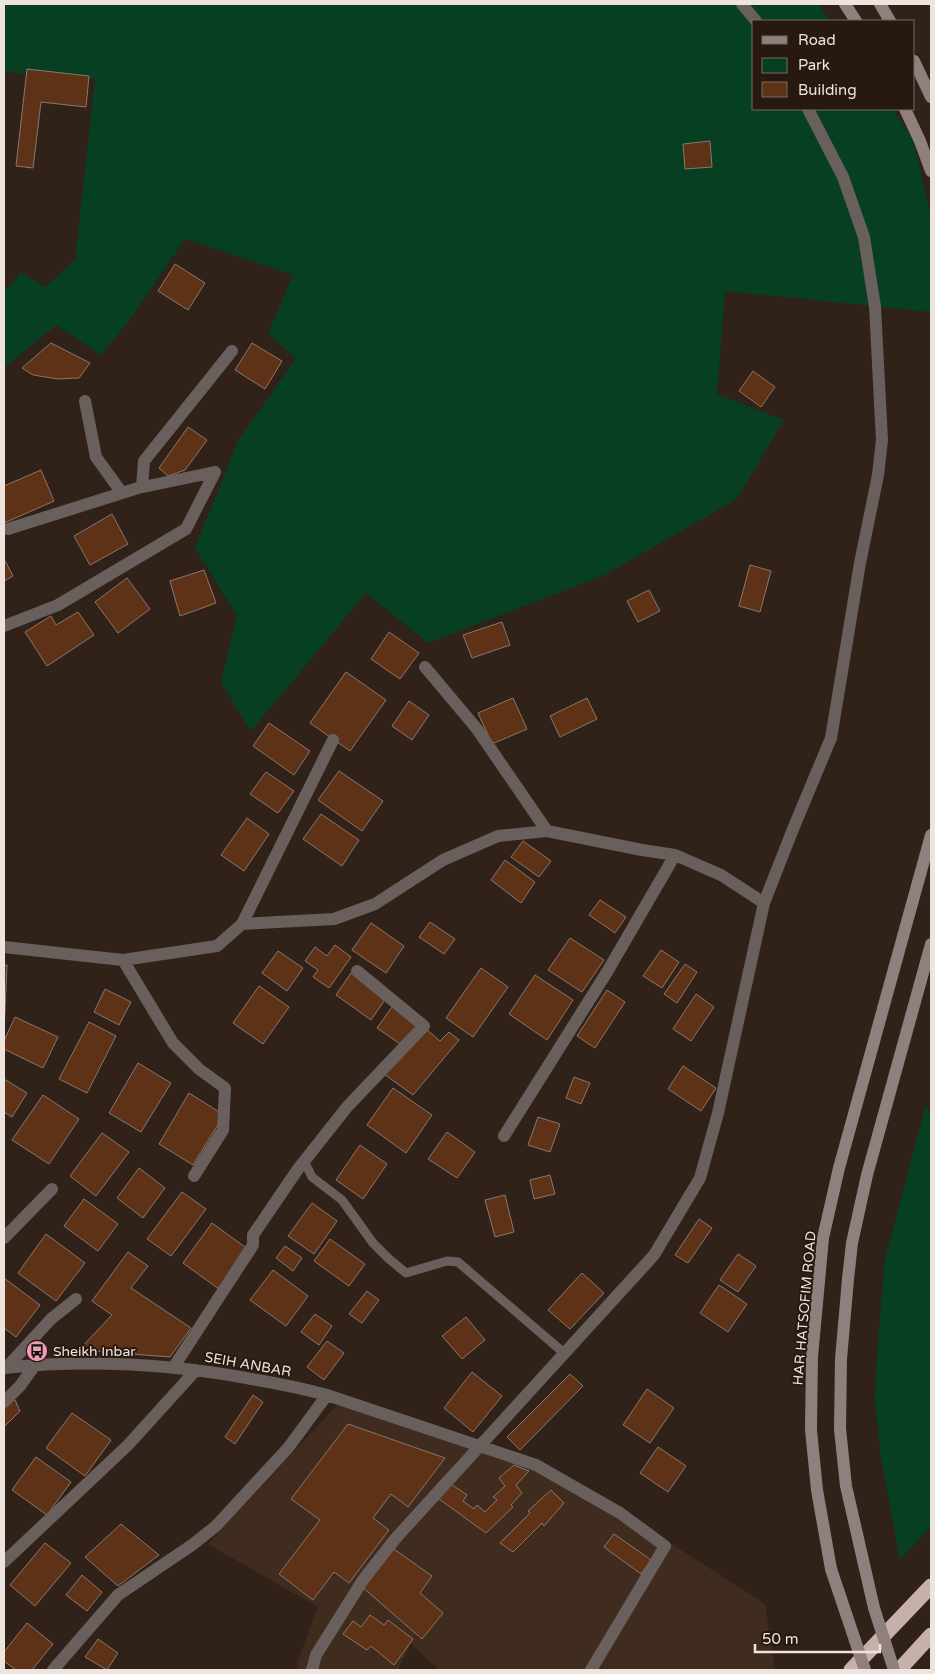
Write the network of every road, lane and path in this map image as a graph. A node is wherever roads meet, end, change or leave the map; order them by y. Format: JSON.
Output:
{"nodes":[{"id":1,"x":742,"y":4,"type":"edge"},
{"id":2,"x":845,"y":4,"type":"edge"},
{"id":3,"x":880,"y":4,"type":"edge"},
{"id":4,"x":755,"y":20,"type":"edge"},
{"id":5,"x":855,"y":20,"type":"edge"},
{"id":6,"x":889,"y":20,"type":"edge"},
{"id":7,"x":915,"y":63,"type":"edge"},
{"id":8,"x":931,"y":96,"type":"edge"},
{"id":9,"x":809,"y":110,"type":"edge"},
{"id":10,"x":905,"y":110,"type":"edge"},
{"id":11,"x":931,"y":171,"type":"edge"},
{"id":12,"x":232,"y":351,"type":"dead end"},
{"id":13,"x":85,"y":401,"type":"dead end"},
{"id":14,"x":142,"y":487,"type":"junction"},
{"id":15,"x":122,"y":493,"type":"junction"},
{"id":16,"x":8,"y":530,"type":"dead end"},
{"id":17,"x":4,"y":626,"type":"edge"},
{"id":18,"x":424,"y":667,"type":"dead end"},
{"id":19,"x":333,"y":740,"type":"dead end"},
{"id":20,"x":547,"y":831,"type":"junction"},
{"id":21,"x":931,"y":834,"type":"edge"},
{"id":22,"x":675,"y":855,"type":"junction"},
{"id":23,"x":764,"y":904,"type":"junction"},
{"id":24,"x":242,"y":924,"type":"junction"},
{"id":25,"x":931,"y":944,"type":"edge"},
{"id":26,"x":4,"y":947,"type":"edge"},
{"id":27,"x":123,"y":960,"type":"junction"},
{"id":28,"x":357,"y":972,"type":"dead end"},
{"id":29,"x":504,"y":1136,"type":"dead end"},
{"id":30,"x":304,"y":1161,"type":"junction"},
{"id":31,"x":194,"y":1176,"type":"dead end"},
{"id":32,"x":52,"y":1189,"type":"dead end"},
{"id":33,"x":4,"y":1238,"type":"edge"},
{"id":34,"x":76,"y":1300,"type":"dead end"},
{"id":35,"x":564,"y":1353,"type":"junction"},
{"id":36,"x":35,"y":1365,"type":"junction"},
{"id":37,"x":5,"y":1368,"type":"edge"},
{"id":38,"x":173,"y":1368,"type":"junction"},
{"id":39,"x":196,"y":1370,"type":"junction"},
{"id":40,"x":328,"y":1395,"type":"junction"},
{"id":41,"x":4,"y":1402,"type":"edge"},
{"id":42,"x":479,"y":1445,"type":"junction"},
{"id":43,"x":4,"y":1562,"type":"edge"},
{"id":44,"x":931,"y":1586,"type":"edge"},
{"id":45,"x":931,"y":1635,"type":"edge"},
{"id":46,"x":53,"y":1670,"type":"edge"},
{"id":47,"x":312,"y":1670,"type":"edge"},
{"id":48,"x":592,"y":1670,"type":"edge"},
{"id":49,"x":851,"y":1670,"type":"edge"},
{"id":50,"x":865,"y":1670,"type":"edge"},
{"id":51,"x":894,"y":1670,"type":"edge"},
{"id":52,"x":899,"y":1670,"type":"edge"}],
"edges":[{"from":1,"to":4,"type":"street"},
{"from":2,"to":5,"type":"main road"},
{"from":3,"to":6,"type":"main road"},
{"from":7,"to":8,"type":"main road"},
{"from":9,"to":23,"type":"street"},
{"from":10,"to":11,"type":"main road"},
{"from":12,"to":14,"type":"street"},
{"from":13,"to":15,"type":"street"},
{"from":14,"to":15,"type":"street"},
{"from":14,"to":17,"type":"street"},
{"from":15,"to":16,"type":"street"},
{"from":18,"to":20,"type":"street"},
{"from":19,"to":24,"type":"street"},
{"from":20,"to":22,"type":"street"},
{"from":20,"to":24,"type":"street"},
{"from":21,"to":50,"type":"main road","name":"HAR HATSOFIM ROAD","bridge":true},
{"from":22,"to":23,"type":"street"},
{"from":22,"to":29,"type":"street"},
{"from":23,"to":35,"type":"street"},
{"from":24,"to":27,"type":"street"},
{"from":25,"to":51,"type":"main road","bridge":true},
{"from":26,"to":27,"type":"street"},
{"from":27,"to":31,"type":"street"},
{"from":28,"to":30,"type":"street"},
{"from":30,"to":35,"type":"lane"},
{"from":30,"to":38,"type":"street"},
{"from":32,"to":33,"type":"street"},
{"from":34,"to":37,"type":"street"},
{"from":35,"to":42,"type":"street"},
{"from":36,"to":37,"type":"street","name":"SEIH ANBAR"},
{"from":36,"to":38,"type":"street","name":"SEIH ANBAR"},
{"from":36,"to":41,"type":"street"},
{"from":38,"to":39,"type":"street","name":"SEIH ANBAR"},
{"from":39,"to":40,"type":"street","name":"SEIH ANBAR"},
{"from":39,"to":43,"type":"street"},
{"from":40,"to":42,"type":"street","name":"SEIH ANBAR"},
{"from":40,"to":46,"type":"street"},
{"from":42,"to":47,"type":"street"},
{"from":42,"to":48,"type":"street","name":"SEIH ANBAR"},
{"from":44,"to":49,"type":"highway"},
{"from":45,"to":52,"type":"highway"}]}
